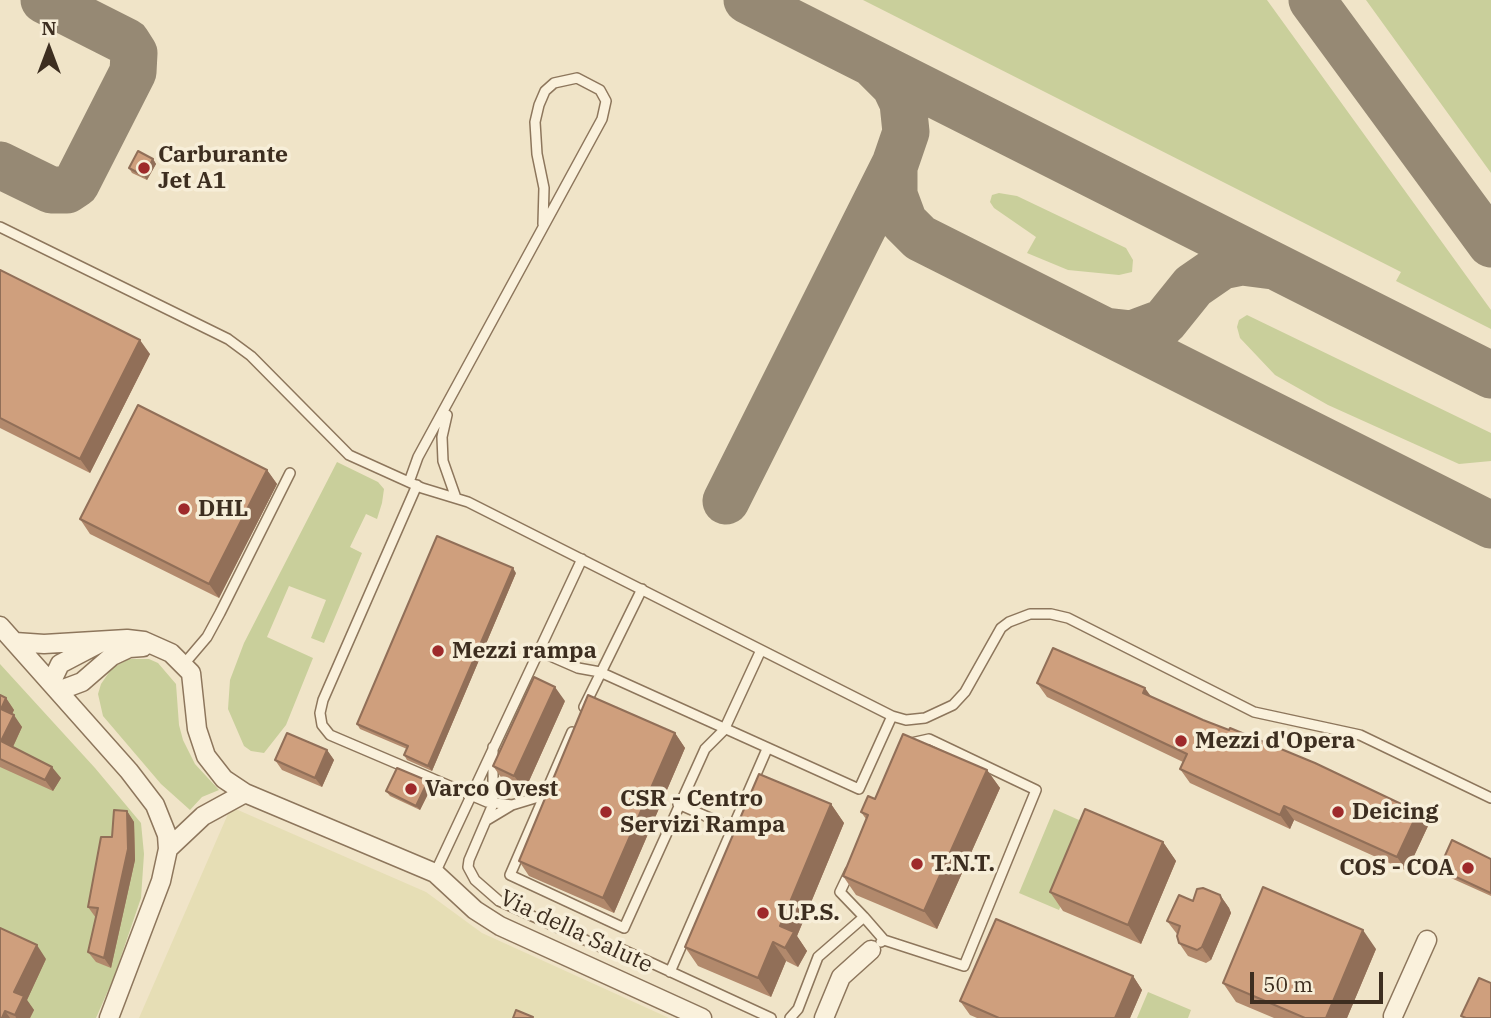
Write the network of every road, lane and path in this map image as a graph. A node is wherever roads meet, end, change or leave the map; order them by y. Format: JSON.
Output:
{"nodes":[{"id":1,"x":543,"y":224,"type":"junction"},
{"id":2,"x":0,"y":227,"type":"edge"},
{"id":3,"x":454,"y":397,"type":"junction"},
{"id":4,"x":290,"y":473,"type":"dead end"},
{"id":5,"x":413,"y":484,"type":"junction"},
{"id":6,"x":456,"y":498,"type":"junction"},
{"id":7,"x":582,"y":559,"type":"junction"},
{"id":8,"x":642,"y":589,"type":"junction"},
{"id":9,"x":0,"y":626,"type":"edge"},
{"id":10,"x":105,"y":640,"type":"junction"},
{"id":11,"x":15,"y":642,"type":"junction"},
{"id":12,"x":161,"y":648,"type":"junction"},
{"id":13,"x":761,"y":650,"type":"junction"},
{"id":14,"x":539,"y":651,"type":"junction"},
{"id":15,"x":184,"y":664,"type":"junction"},
{"id":16,"x":600,"y":672,"type":"junction"},
{"id":17,"x":55,"y":687,"type":"junction"},
{"id":18,"x":892,"y":716,"type":"junction"},
{"id":19,"x":724,"y":730,"type":"junction"},
{"id":20,"x":904,"y":746,"type":"edge"},
{"id":21,"x":493,"y":747,"type":"junction"},
{"id":22,"x":767,"y":749,"type":"junction"},
{"id":23,"x":547,"y":789,"type":"junction"},
{"id":24,"x":245,"y":793,"type":"junction"},
{"id":25,"x":471,"y":795,"type":"junction"},
{"id":26,"x":1491,"y":798,"type":"edge"},
{"id":27,"x":493,"y":804,"type":"junction"},
{"id":28,"x":512,"y":804,"type":"junction"},
{"id":29,"x":678,"y":804,"type":"junction"},
{"id":30,"x":484,"y":822,"type":"junction"},
{"id":31,"x":733,"y":828,"type":"junction"},
{"id":32,"x":168,"y":849,"type":"junction"},
{"id":33,"x":856,"y":855,"type":"edge"},
{"id":34,"x":435,"y":873,"type":"junction"},
{"id":35,"x":864,"y":917,"type":"junction"},
{"id":36,"x":1427,"y":940,"type":"dead end"},
{"id":37,"x":878,"y":945,"type":"junction"},
{"id":38,"x":670,"y":972,"type":"junction"},
{"id":39,"x":1393,"y":1016,"type":"dead end"},
{"id":40,"x":109,"y":1018,"type":"edge"},
{"id":41,"x":702,"y":1018,"type":"edge"},
{"id":42,"x":771,"y":1018,"type":"edge"},
{"id":43,"x":790,"y":1018,"type":"edge"},
{"id":44,"x":824,"y":1018,"type":"edge"}],
"edges":[{"from":1,"to":1,"type":"lane"},
{"from":1,"to":3,"type":"lane"},
{"from":2,"to":5,"type":"lane"},
{"from":3,"to":5,"type":"lane"},
{"from":3,"to":6,"type":"lane"},
{"from":4,"to":15,"type":"lane"},
{"from":5,"to":6,"type":"lane"},
{"from":5,"to":25,"type":"lane"},
{"from":6,"to":7,"type":"lane"},
{"from":7,"to":8,"type":"lane"},
{"from":7,"to":14,"type":"lane"},
{"from":8,"to":13,"type":"lane"},
{"from":8,"to":16,"type":"lane"},
{"from":9,"to":11,"type":"street"},
{"from":10,"to":11,"type":"street"},
{"from":10,"to":12,"type":"street"},
{"from":10,"to":17,"type":"street"},
{"from":11,"to":17,"type":"street"},
{"from":12,"to":15,"type":"street"},
{"from":12,"to":17,"type":"street"},
{"from":13,"to":18,"type":"lane"},
{"from":13,"to":19,"type":"lane"},
{"from":14,"to":16,"type":"lane"},
{"from":14,"to":21,"type":"lane"},
{"from":15,"to":24,"type":"street","name":"Via della Salute"},
{"from":16,"to":19,"type":"lane"},
{"from":16,"to":23,"type":"lane"},
{"from":17,"to":32,"type":"street"},
{"from":18,"to":22,"type":"lane"},
{"from":18,"to":26,"type":"lane"},
{"from":19,"to":22,"type":"lane"},
{"from":19,"to":29,"type":"lane"},
{"from":20,"to":37,"type":"lane"},
{"from":21,"to":25,"type":"lane"},
{"from":21,"to":27,"type":"lane"},
{"from":22,"to":31,"type":"lane"},
{"from":23,"to":28,"type":"lane"},
{"from":23,"to":29,"type":"lane"},
{"from":24,"to":32,"type":"street"},
{"from":24,"to":34,"type":"street","name":"Via della Salute"},
{"from":25,"to":27,"type":"lane"},
{"from":25,"to":34,"type":"lane"},
{"from":27,"to":28,"type":"lane"},
{"from":27,"to":30,"type":"lane"},
{"from":28,"to":30,"type":"lane"},
{"from":29,"to":31,"type":"lane"},
{"from":30,"to":38,"type":"lane"},
{"from":31,"to":38,"type":"lane"},
{"from":32,"to":40,"type":"street"},
{"from":33,"to":35,"type":"lane"},
{"from":34,"to":41,"type":"street","name":"Via della Salute"},
{"from":35,"to":37,"type":"lane"},
{"from":35,"to":43,"type":"lane"},
{"from":36,"to":39,"type":"street"},
{"from":37,"to":44,"type":"street"},
{"from":38,"to":42,"type":"lane"}]}
